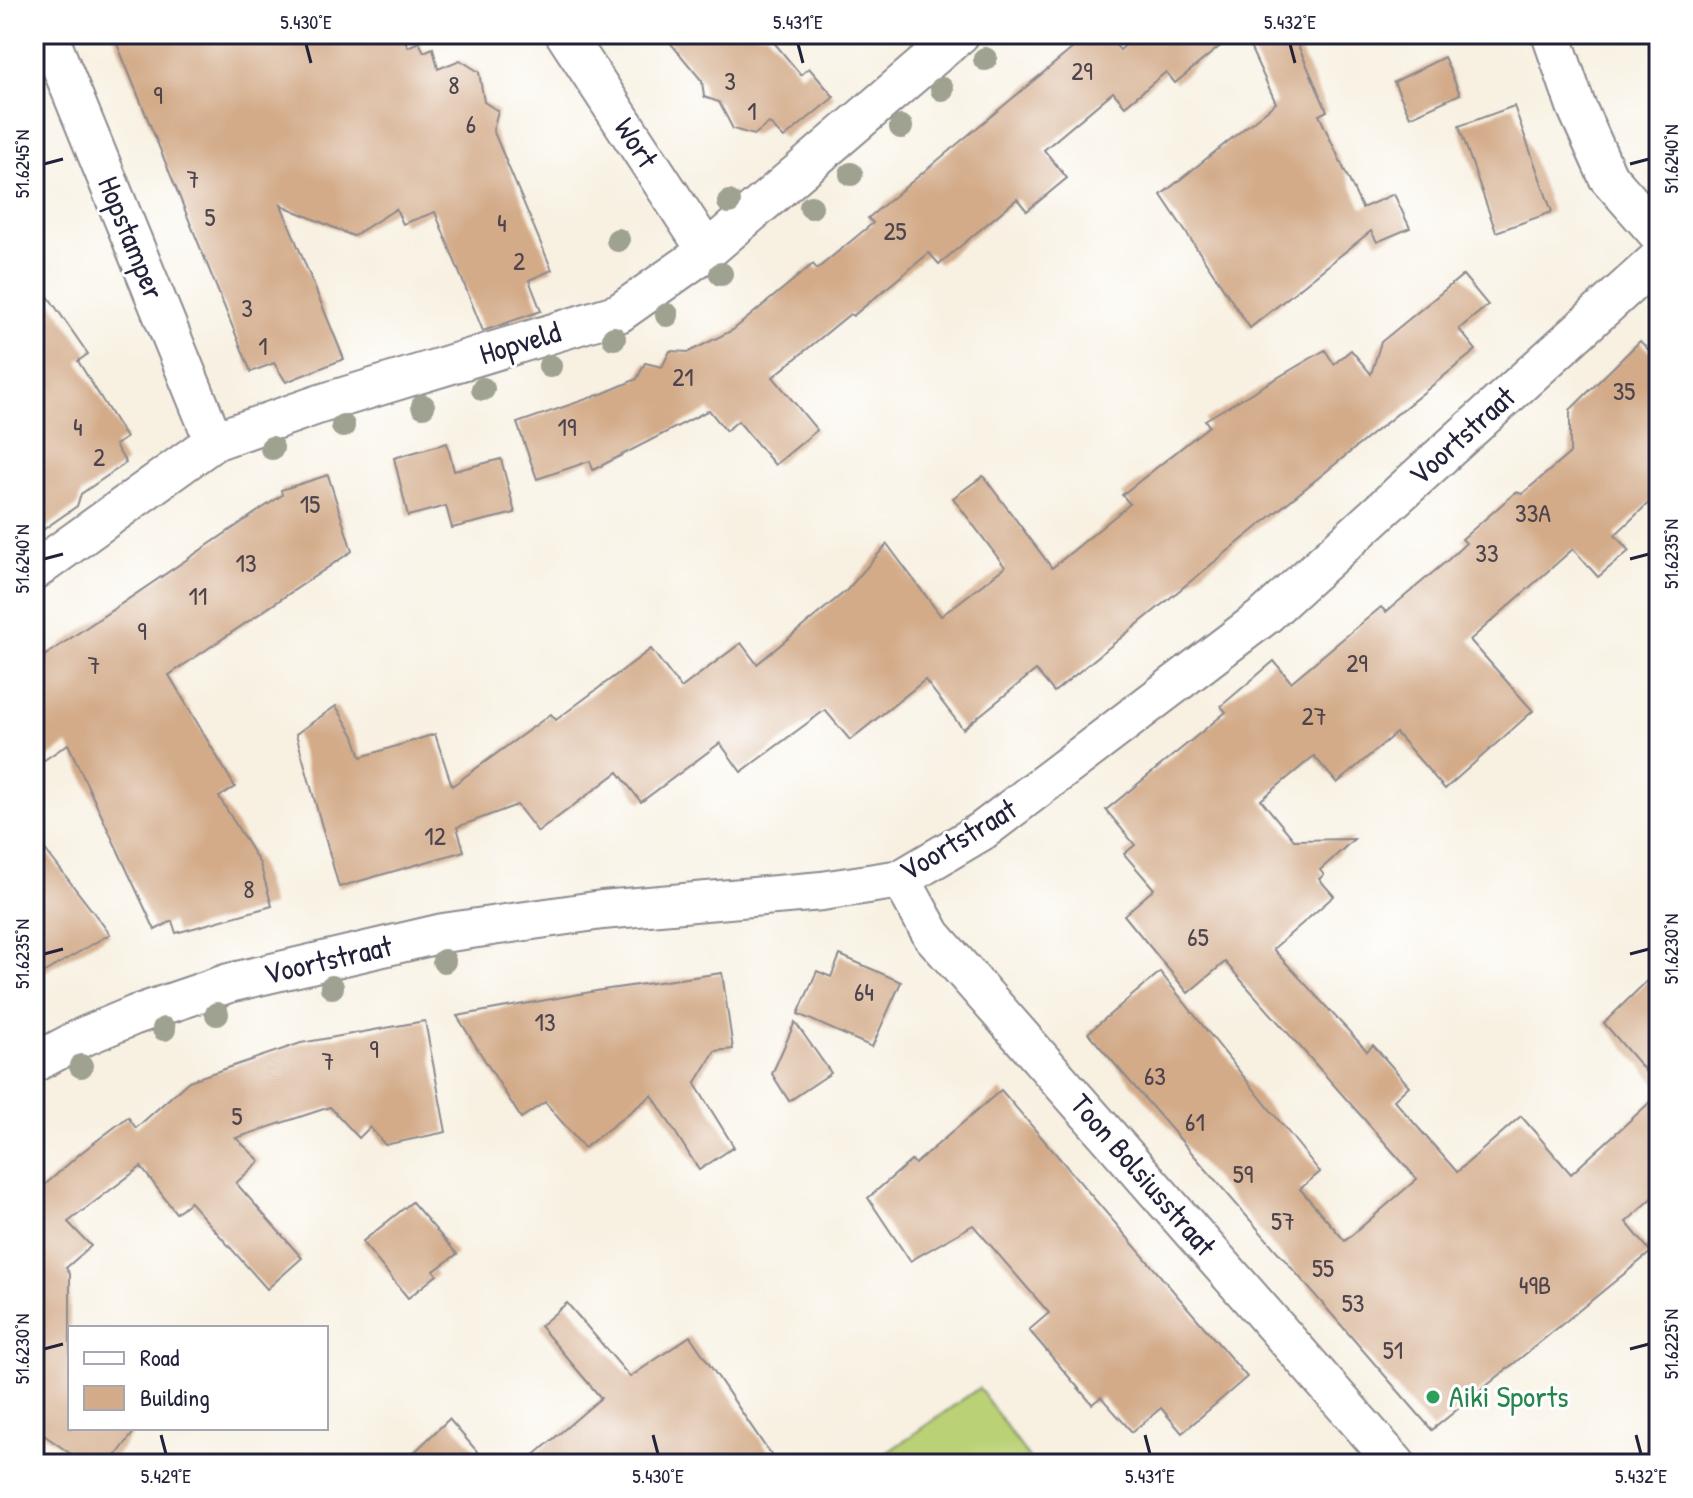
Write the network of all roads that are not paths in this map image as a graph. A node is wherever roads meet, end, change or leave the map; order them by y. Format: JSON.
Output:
{"nodes":[{"id":1,"x":48,"y":34,"type":"edge"},
{"id":2,"x":565,"y":34,"type":"edge"},
{"id":3,"x":960,"y":34,"type":"edge"},
{"id":4,"x":1551,"y":34,"type":"edge"},
{"id":5,"x":1659,"y":235,"type":"edge"},
{"id":6,"x":707,"y":251,"type":"junction"},
{"id":7,"x":1659,"y":258,"type":"edge"},
{"id":8,"x":214,"y":441,"type":"junction"},
{"id":9,"x":34,"y":571,"type":"edge"},
{"id":10,"x":901,"y":879,"type":"junction"},
{"id":11,"x":34,"y":1063,"type":"edge"},
{"id":12,"x":1396,"y":1464,"type":"edge"}],
"edges":[{"from":1,"to":8,"type":"street","name":"Hopstamper"},
{"from":2,"to":6,"type":"street","name":"Wort"},
{"from":3,"to":6,"type":"street","name":"Hopveld"},
{"from":4,"to":5,"type":"street"},
{"from":6,"to":8,"type":"street","name":"Hopveld"},
{"from":7,"to":10,"type":"street","name":"Voortstraat"},
{"from":8,"to":9,"type":"street","name":"Hopveld"},
{"from":10,"to":11,"type":"street","name":"Voortstraat"},
{"from":10,"to":12,"type":"street","name":"Toon Bolsiusstraat"}]}
